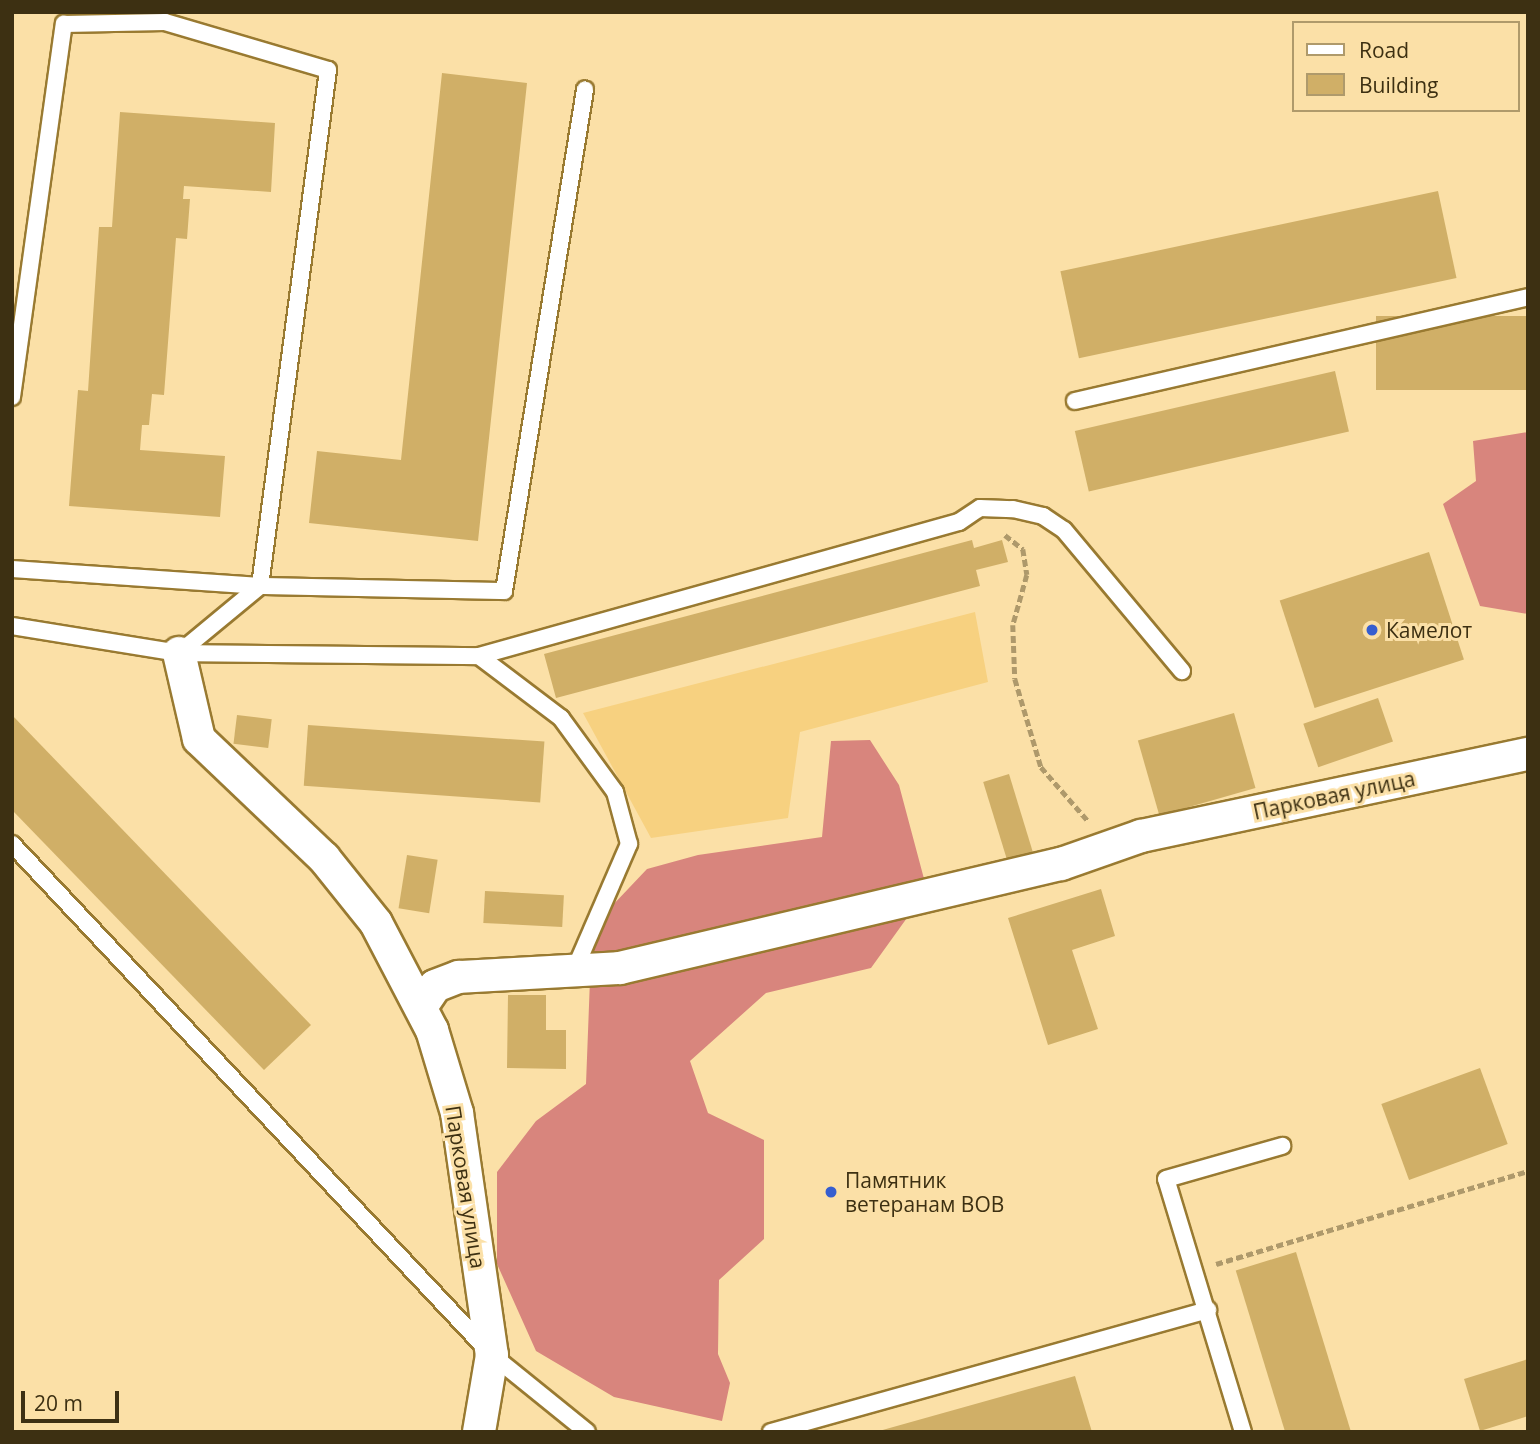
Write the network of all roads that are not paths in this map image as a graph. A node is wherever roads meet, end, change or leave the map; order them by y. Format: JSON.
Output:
{"nodes":[{"id":1,"x":584,"y":90,"type":"dead end"},
{"id":2,"x":1528,"y":297,"type":"edge"},
{"id":3,"x":12,"y":397,"type":"edge"},
{"id":4,"x":1075,"y":401,"type":"dead end"},
{"id":5,"x":12,"y":569,"type":"edge"},
{"id":6,"x":260,"y":586,"type":"junction"},
{"id":7,"x":12,"y":626,"type":"edge"},
{"id":8,"x":179,"y":653,"type":"junction"},
{"id":9,"x":479,"y":656,"type":"junction"},
{"id":10,"x":1182,"y":671,"type":"dead end"},
{"id":11,"x":1528,"y":754,"type":"edge"},
{"id":12,"x":12,"y":844,"type":"edge"},
{"id":13,"x":574,"y":971,"type":"junction"},
{"id":14,"x":421,"y":1007,"type":"junction"},
{"id":15,"x":1282,"y":1146,"type":"dead end"},
{"id":16,"x":1208,"y":1310,"type":"junction"},
{"id":17,"x":492,"y":1355,"type":"junction"},
{"id":18,"x":479,"y":1432,"type":"edge"},
{"id":19,"x":587,"y":1432,"type":"edge"},
{"id":20,"x":771,"y":1432,"type":"edge"},
{"id":21,"x":1243,"y":1432,"type":"edge"}],
"edges":[{"from":1,"to":6,"type":"lane"},
{"from":2,"to":4,"type":"lane"},
{"from":3,"to":6,"type":"lane"},
{"from":5,"to":6,"type":"lane"},
{"from":6,"to":8,"type":"lane"},
{"from":7,"to":8,"type":"lane"},
{"from":8,"to":9,"type":"lane"},
{"from":8,"to":14,"type":"street","name":"Парковая улица"},
{"from":9,"to":10,"type":"lane"},
{"from":9,"to":13,"type":"lane"},
{"from":11,"to":13,"type":"street","name":"Парковая улица"},
{"from":12,"to":17,"type":"lane"},
{"from":13,"to":14,"type":"street","name":"Парковая улица"},
{"from":14,"to":17,"type":"street","name":"Парковая улица"},
{"from":15,"to":16,"type":"lane"},
{"from":16,"to":20,"type":"lane"},
{"from":16,"to":21,"type":"lane"},
{"from":17,"to":18,"type":"street","name":"Парковая улица"},
{"from":17,"to":19,"type":"lane"}]}
